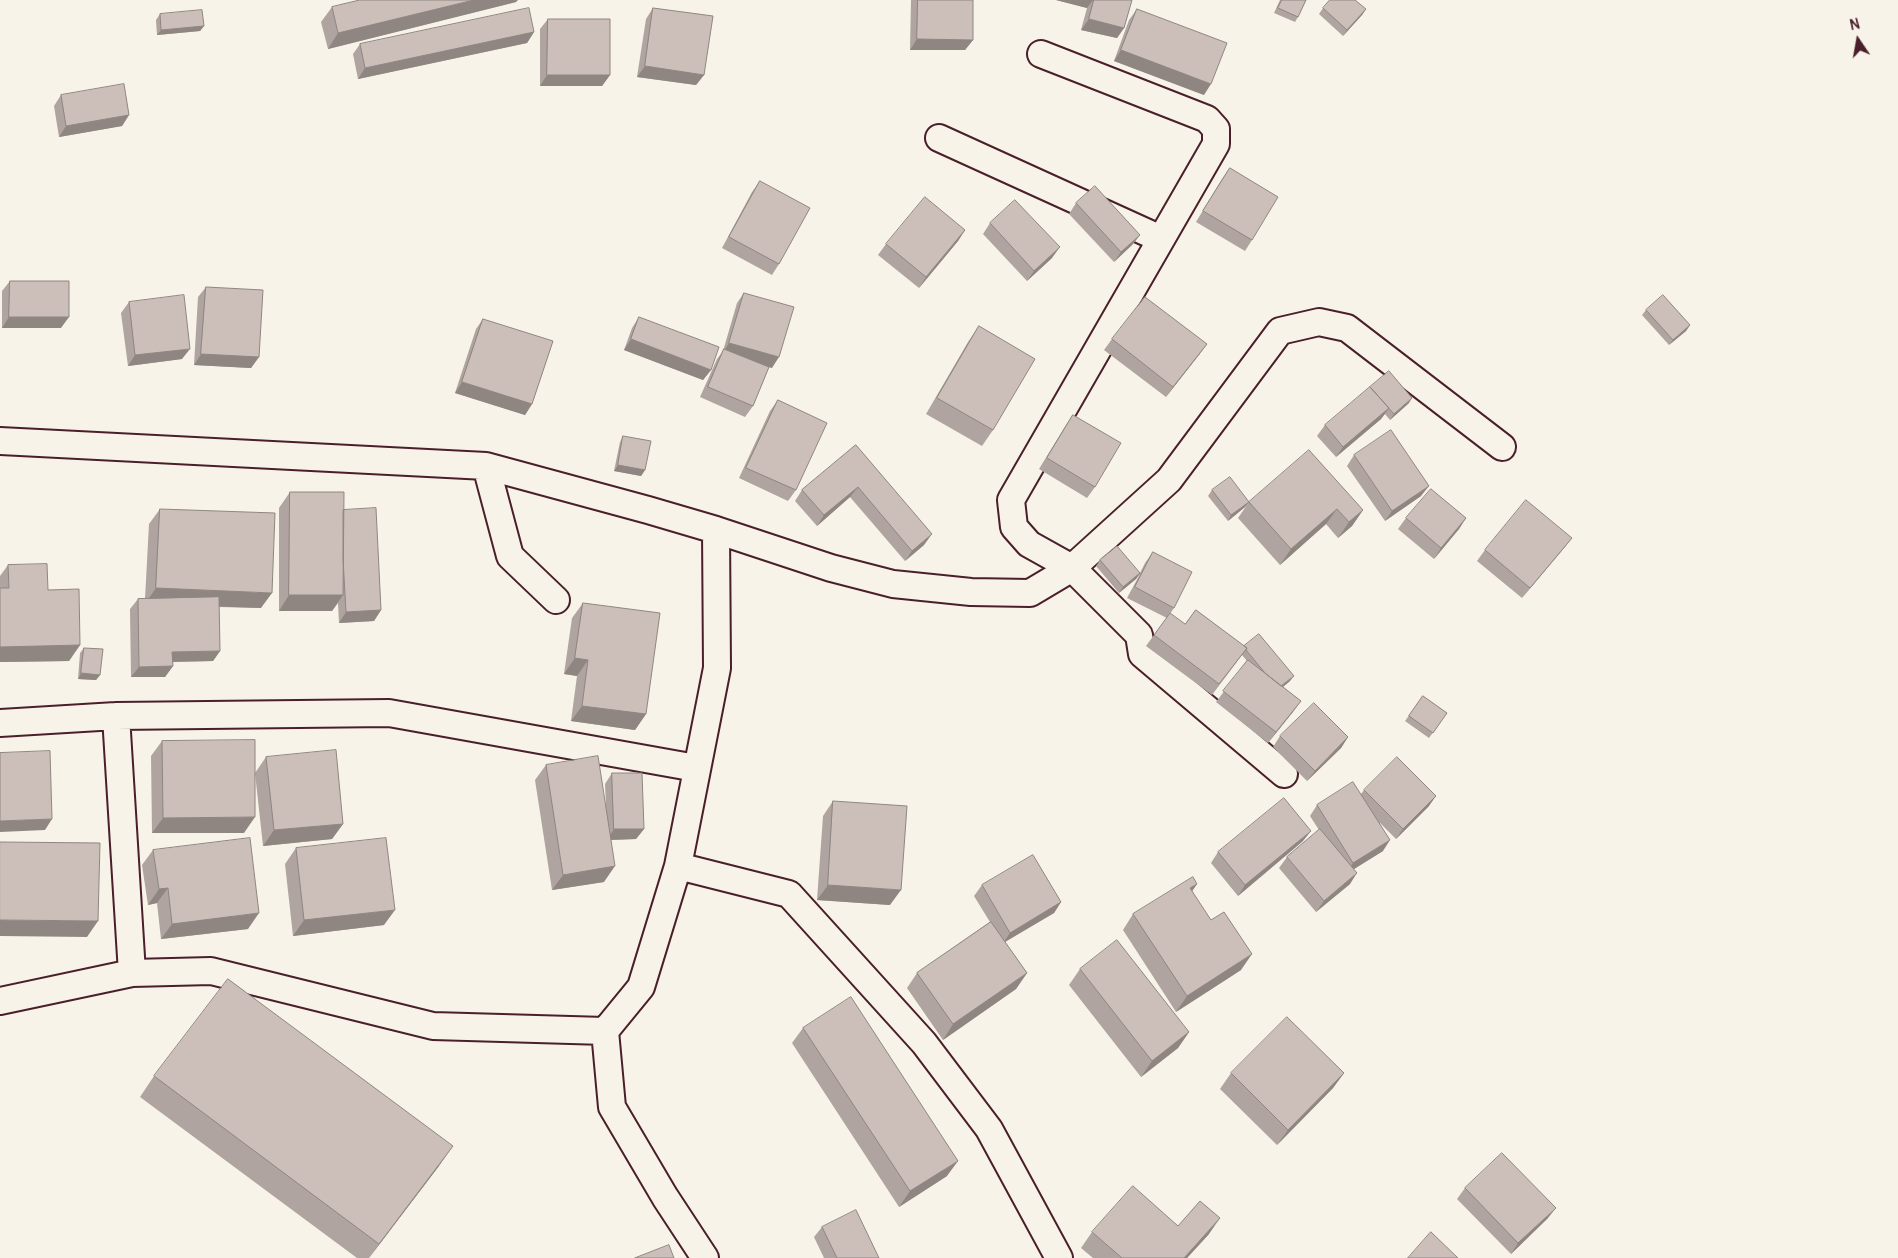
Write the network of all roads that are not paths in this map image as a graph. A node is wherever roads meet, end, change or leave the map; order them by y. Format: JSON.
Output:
{"nodes":[{"id":1,"x":1041,"y":54,"type":"dead end"},
{"id":2,"x":939,"y":138,"type":"dead end"},
{"id":3,"x":1161,"y":239,"type":"junction"},
{"id":4,"x":0,"y":441,"type":"edge"},
{"id":5,"x":1502,"y":447,"type":"dead end"},
{"id":6,"x":486,"y":466,"type":"junction"},
{"id":7,"x":716,"y":530,"type":"junction"},
{"id":8,"x":1072,"y":568,"type":"junction"},
{"id":9,"x":556,"y":600,"type":"dead end"},
{"id":10,"x":116,"y":716,"type":"junction"},
{"id":11,"x":0,"y":723,"type":"edge"},
{"id":12,"x":696,"y":768,"type":"junction"},
{"id":13,"x":1284,"y":774,"type":"dead end"},
{"id":14,"x":678,"y":866,"type":"junction"},
{"id":15,"x":132,"y":973,"type":"junction"},
{"id":16,"x":0,"y":1001,"type":"edge"},
{"id":17,"x":605,"y":1031,"type":"junction"},
{"id":18,"x":705,"y":1258,"type":"edge"},
{"id":19,"x":1059,"y":1258,"type":"edge"}],
"edges":[{"from":1,"to":3,"type":"street"},
{"from":2,"to":3,"type":"street"},
{"from":3,"to":8,"type":"street"},
{"from":4,"to":6,"type":"street"},
{"from":5,"to":8,"type":"street"},
{"from":6,"to":7,"type":"street"},
{"from":6,"to":9,"type":"street"},
{"from":7,"to":8,"type":"street"},
{"from":7,"to":12,"type":"street"},
{"from":8,"to":13,"type":"street"},
{"from":10,"to":11,"type":"street"},
{"from":10,"to":12,"type":"street"},
{"from":10,"to":15,"type":"street"},
{"from":12,"to":14,"type":"street"},
{"from":14,"to":17,"type":"street"},
{"from":14,"to":19,"type":"street"},
{"from":15,"to":16,"type":"street"},
{"from":15,"to":17,"type":"street"},
{"from":17,"to":18,"type":"street"}]}
